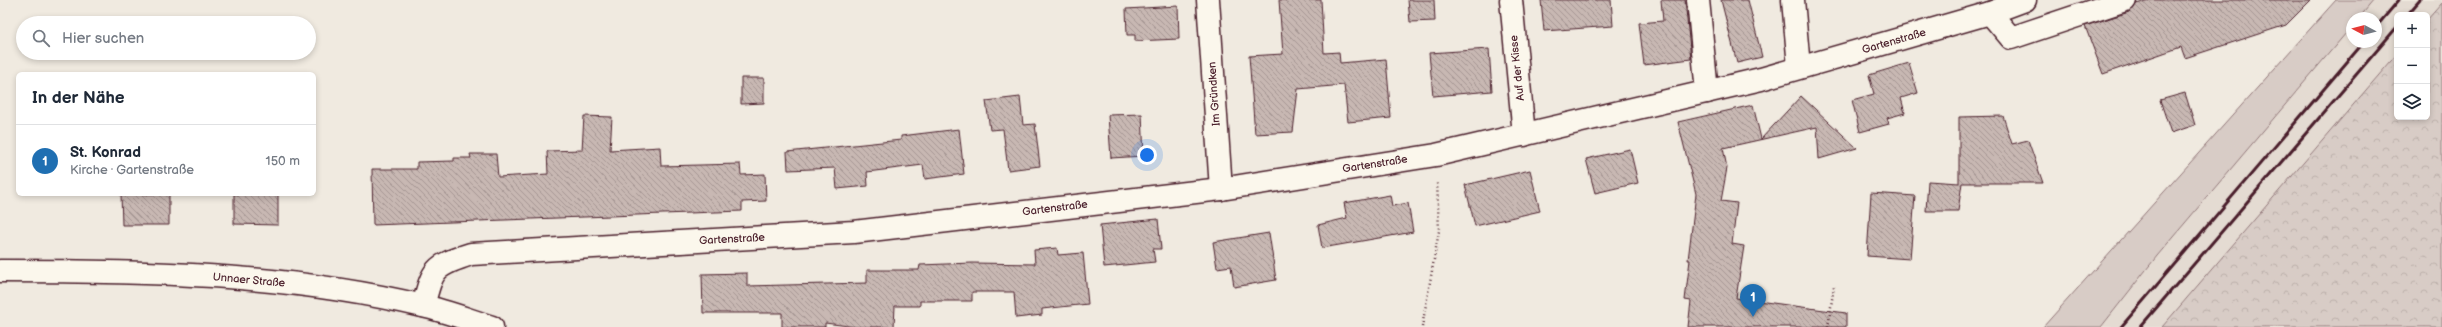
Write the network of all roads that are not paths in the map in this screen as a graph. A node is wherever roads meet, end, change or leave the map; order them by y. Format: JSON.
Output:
{"nodes":[{"id":1,"x":1208,"y":0,"type":"edge"},
{"id":2,"x":1511,"y":0,"type":"edge"},
{"id":3,"x":1698,"y":0,"type":"edge"},
{"id":4,"x":1793,"y":0,"type":"edge"},
{"id":5,"x":2026,"y":0,"type":"edge"},
{"id":6,"x":2125,"y":0,"type":"edge"},
{"id":7,"x":1990,"y":13,"type":"junction"},
{"id":8,"x":1799,"y":67,"type":"junction"},
{"id":9,"x":1707,"y":92,"type":"junction"},
{"id":10,"x":1524,"y":135,"type":"junction"},
{"id":11,"x":1221,"y":189,"type":"junction"},
{"id":12,"x":0,"y":271,"type":"edge"},
{"id":13,"x":423,"y":306,"type":"junction"},
{"id":14,"x":492,"y":327,"type":"edge"}],
"edges":[{"from":1,"to":11,"type":"street","name":"Im Gründken"},
{"from":2,"to":10,"type":"street","name":"Auf der Kisse"},
{"from":3,"to":9,"type":"street"},
{"from":4,"to":8,"type":"street"},
{"from":5,"to":7,"type":"street","name":"Gartenstraße"},
{"from":6,"to":7,"type":"street"},
{"from":7,"to":8,"type":"street","name":"Gartenstraße"},
{"from":8,"to":9,"type":"street","name":"Gartenstraße"},
{"from":9,"to":10,"type":"street","name":"Gartenstraße"},
{"from":10,"to":11,"type":"street","name":"Gartenstraße"},
{"from":11,"to":13,"type":"street","name":"Gartenstraße"},
{"from":12,"to":13,"type":"street","name":"Unnaer Straße"},
{"from":13,"to":14,"type":"street","name":"Unnaer Straße"}]}
